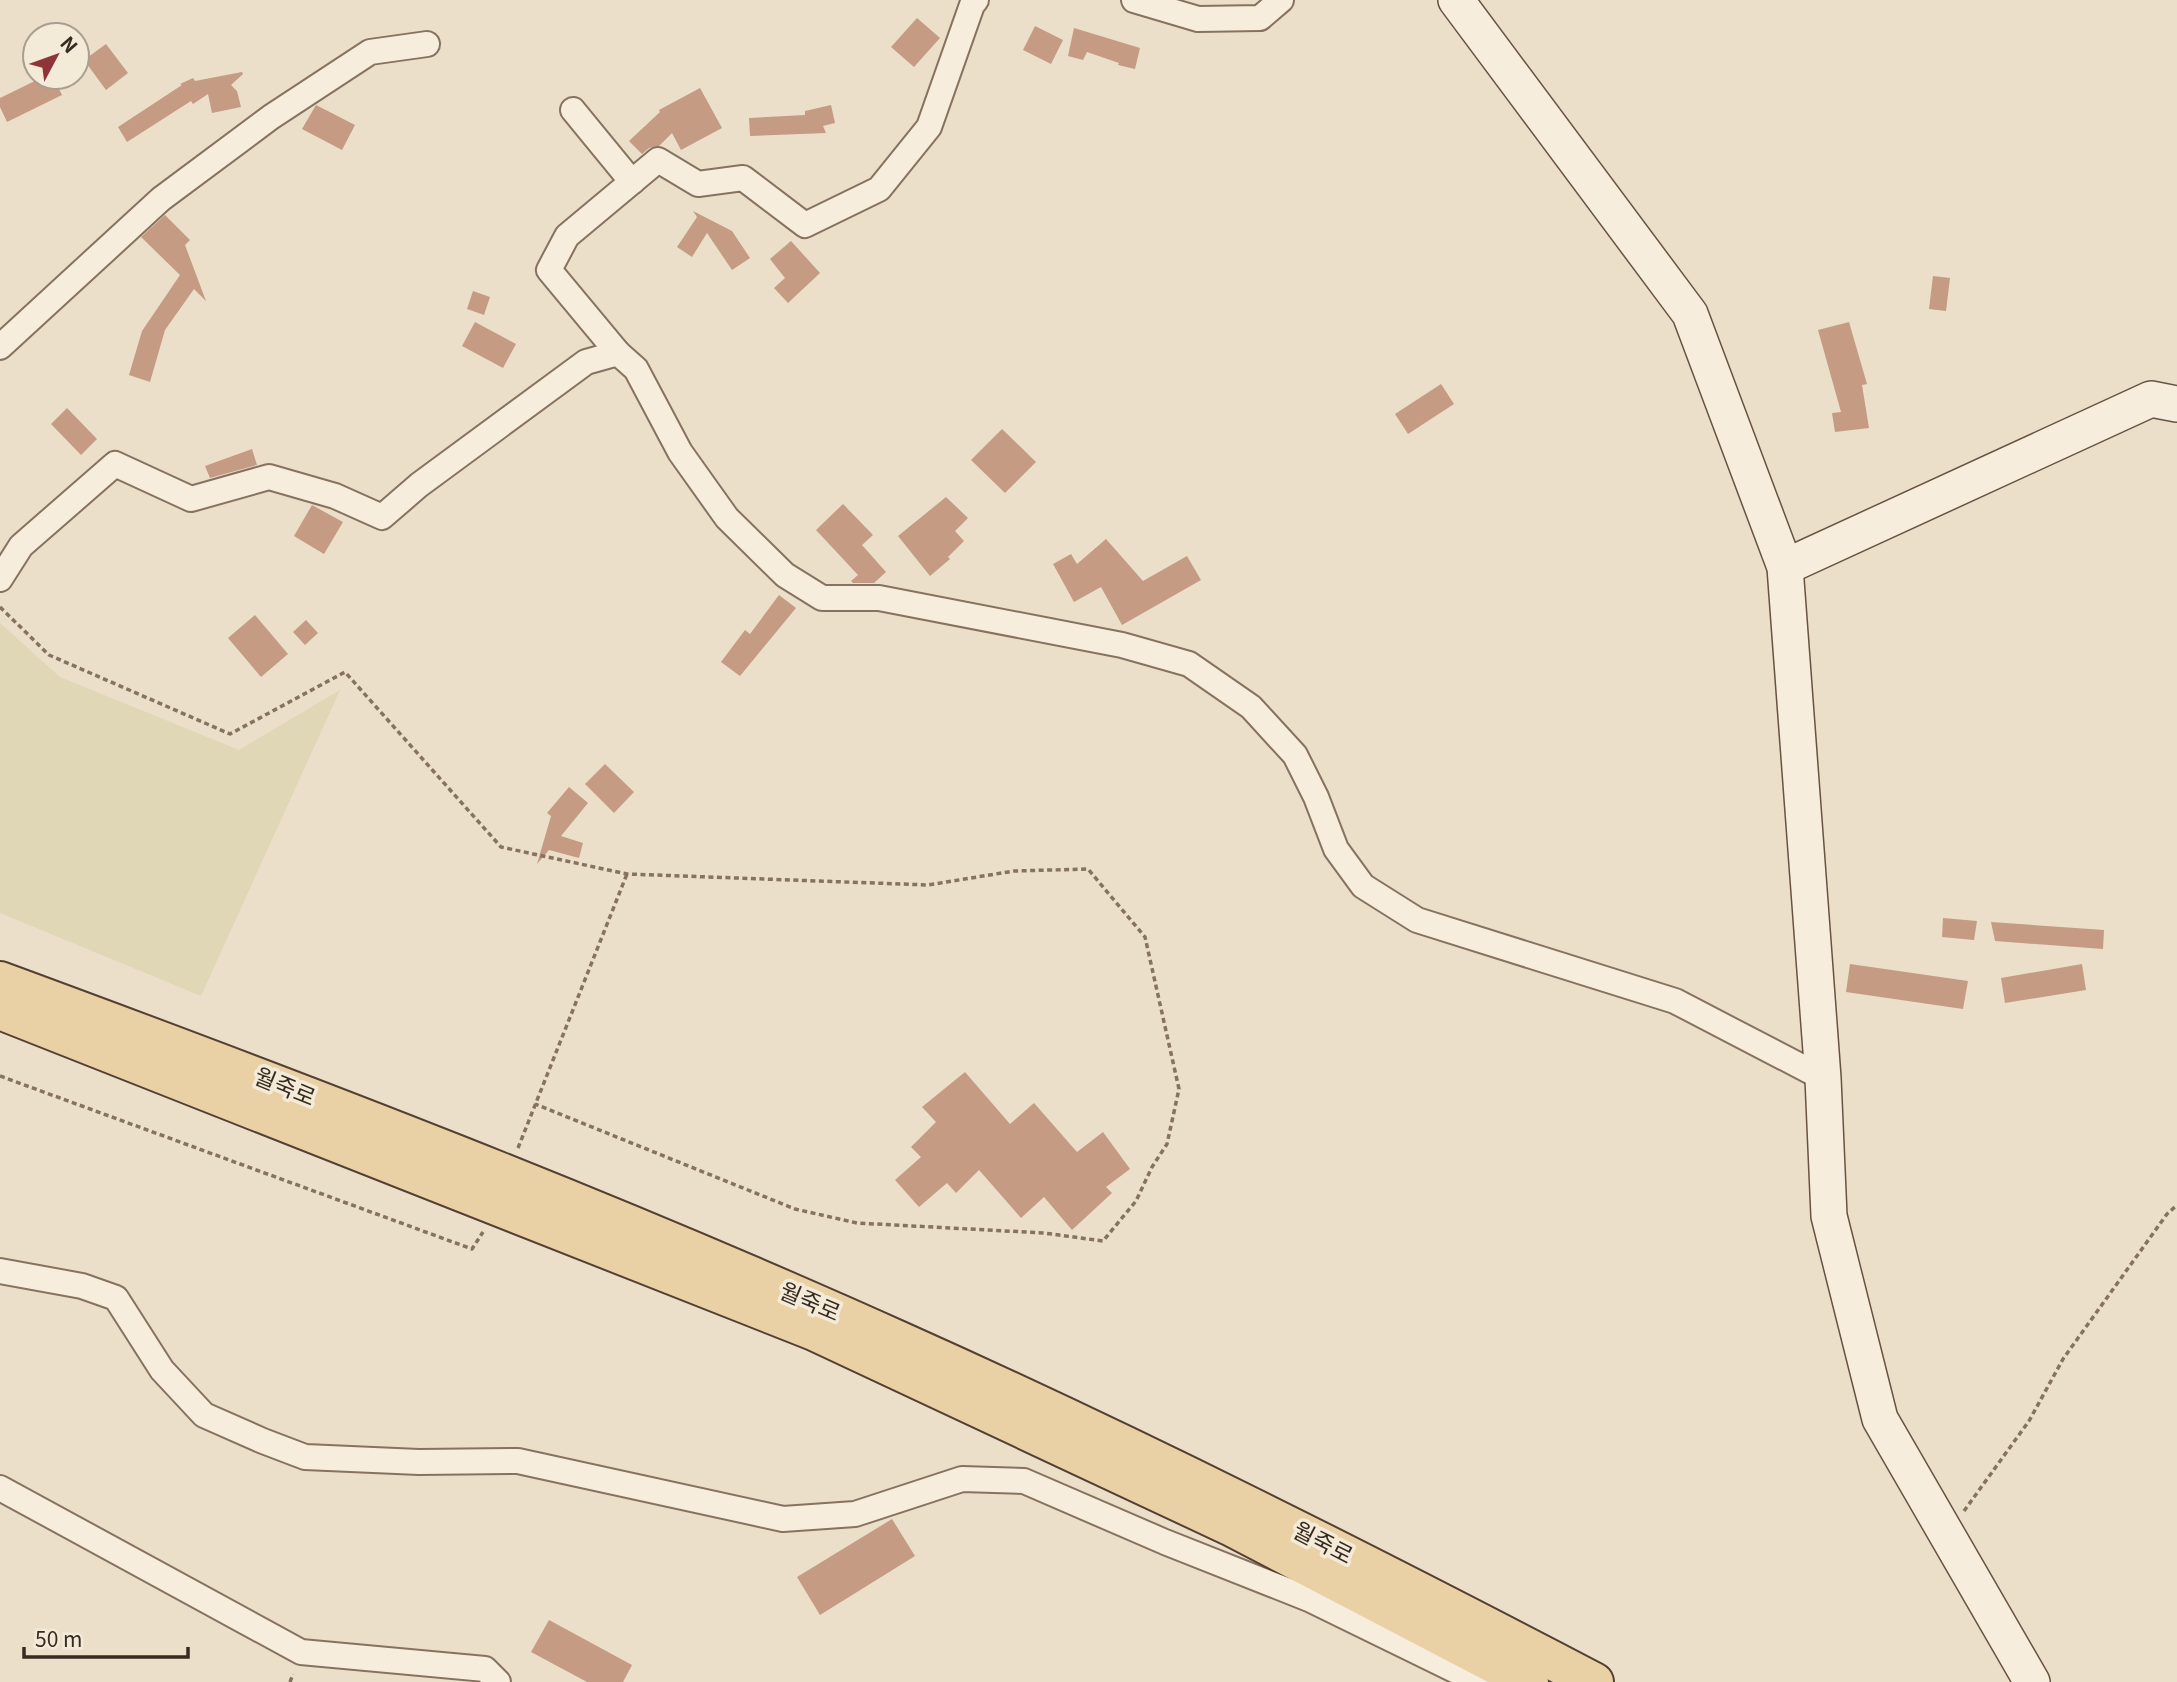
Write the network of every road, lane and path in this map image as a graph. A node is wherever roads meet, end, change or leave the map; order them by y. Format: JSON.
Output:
{"nodes":[{"id":1,"x":976,"y":0,"type":"edge"},
{"id":2,"x":1134,"y":0,"type":"edge"},
{"id":3,"x":1281,"y":0,"type":"edge"},
{"id":4,"x":1456,"y":0,"type":"edge"},
{"id":5,"x":427,"y":44,"type":"dead end"},
{"id":6,"x":573,"y":110,"type":"dead end"},
{"id":7,"x":632,"y":182,"type":"junction"},
{"id":8,"x":0,"y":347,"type":"edge"},
{"id":9,"x":618,"y":353,"type":"junction"},
{"id":10,"x":2177,"y":404,"type":"edge"},
{"id":11,"x":1785,"y":567,"type":"junction"},
{"id":12,"x":0,"y":579,"type":"edge"},
{"id":13,"x":0,"y":607,"type":"edge"},
{"id":14,"x":627,"y":874,"type":"junction"},
{"id":15,"x":0,"y":981,"type":"edge"},
{"id":16,"x":0,"y":1010,"type":"edge"},
{"id":17,"x":0,"y":1076,"type":"edge"},
{"id":18,"x":1823,"y":1078,"type":"junction"},
{"id":19,"x":535,"y":1104,"type":"junction"},
{"id":20,"x":518,"y":1150,"type":"dead end"},
{"id":21,"x":2177,"y":1205,"type":"edge"},
{"id":22,"x":485,"y":1229,"type":"dead end"},
{"id":23,"x":0,"y":1271,"type":"edge"},
{"id":24,"x":0,"y":1488,"type":"edge"},
{"id":25,"x":1947,"y":1536,"type":"junction"},
{"id":26,"x":498,"y":1682,"type":"edge"},
{"id":27,"x":1479,"y":1682,"type":"edge"},
{"id":28,"x":1529,"y":1682,"type":"edge"},
{"id":29,"x":1594,"y":1682,"type":"edge"},
{"id":30,"x":2032,"y":1682,"type":"edge"}],
"edges":[{"from":1,"to":7,"type":"street"},
{"from":2,"to":3,"type":"street"},
{"from":4,"to":11,"type":"street"},
{"from":5,"to":8,"type":"street"},
{"from":6,"to":7,"type":"street"},
{"from":7,"to":9,"type":"street"},
{"from":9,"to":12,"type":"street"},
{"from":9,"to":18,"type":"street"},
{"from":10,"to":11,"type":"street"},
{"from":11,"to":18,"type":"street"},
{"from":13,"to":14,"type":"path"},
{"from":14,"to":19,"type":"path"},
{"from":14,"to":19,"type":"path"},
{"from":15,"to":29,"type":"main road","name":"월죽로"},
{"from":16,"to":28,"type":"main road","name":"월죽로"},
{"from":17,"to":22,"type":"path"},
{"from":18,"to":25,"type":"street"},
{"from":19,"to":20,"type":"path"},
{"from":21,"to":25,"type":"path"},
{"from":23,"to":27,"type":"street"},
{"from":24,"to":26,"type":"street"},
{"from":25,"to":30,"type":"street"}]}
